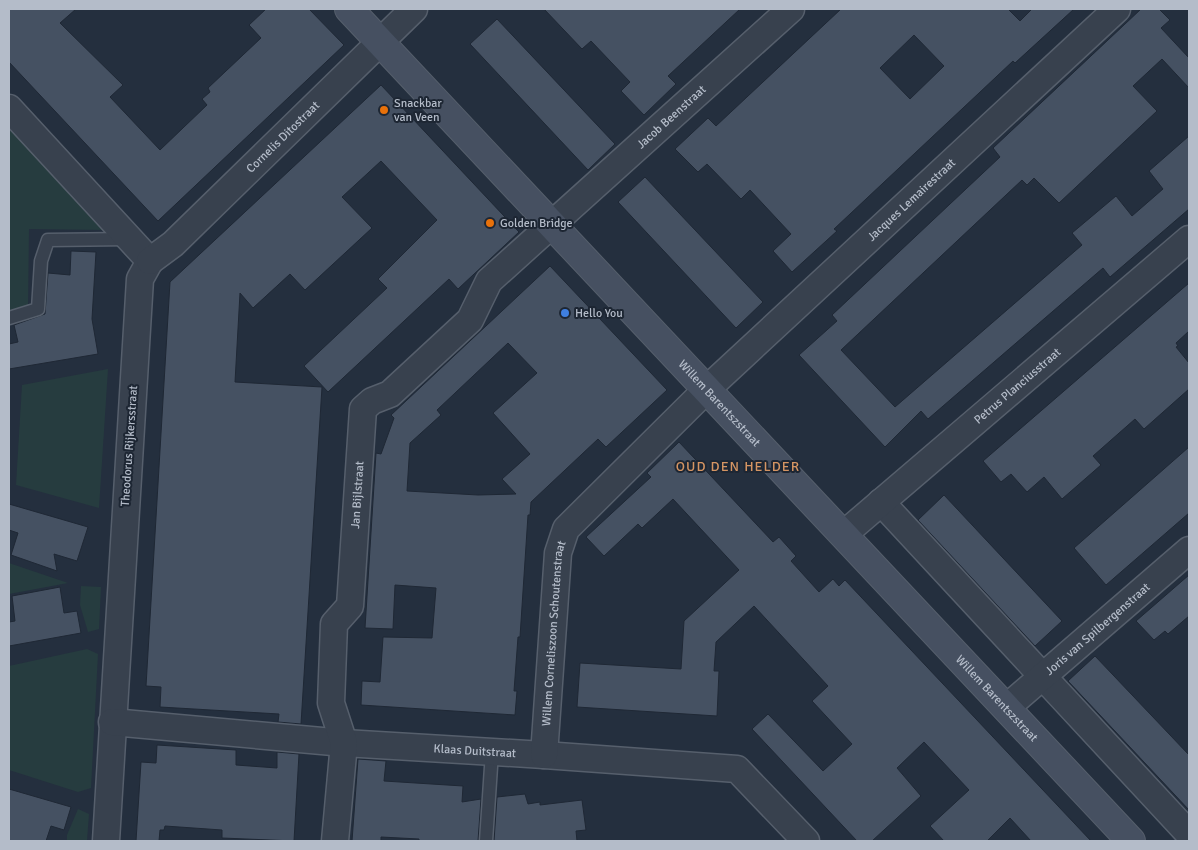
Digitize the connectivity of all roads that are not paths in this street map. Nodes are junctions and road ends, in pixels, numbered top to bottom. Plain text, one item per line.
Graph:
1 (349, 9) edge
2 (414, 9) edge
3 (791, 9) edge
4 (1117, 9) edge
5 (379, 41) junction
6 (9, 108) edge
7 (551, 224) junction
8 (131, 239) junction
9 (1189, 239) edge
10 (150, 261) junction
11 (9, 318) edge
12 (706, 390) junction
13 (881, 502) junction
14 (844, 534) junction
15 (1189, 550) edge
16 (1042, 676) junction
17 (1006, 708) junction
18 (112, 722) junction
19 (344, 743) junction
20 (492, 752) junction
21 (544, 754) junction
22 (1189, 834) edge
23 (106, 841) edge
24 (335, 841) edge
25 (486, 841) edge
26 (806, 841) edge
27 (1131, 841) edge

1 - 5 street, Willem Barentszstraat
2 - 5 street, Cornelis Ditostraat
3 - 7 street, Jacob Beenstraat
4 - 12 street, Jacques Lemairestraat
5 - 7 street, Willem Barentszstraat
5 - 10 street, Cornelis Ditostraat
6 - 8 street
7 - 12 street, Willem Barentszstraat
7 - 19 street, Jan Bijlstraat
8 - 10 street
8 - 11 lane
9 - 13 street, Petrus Planciusstraat
10 - 18 street, Theodorus Rijkersstraat
12 - 14 street, Willem Barentszstraat
12 - 21 street, Willem Corneliszoon Schoutenstraat
13 - 14 street, Petrus Planciusstraat
13 - 16 street
14 - 17 street, Willem Barentszstraat
15 - 16 street, Joris van Spilbergenstraat
16 - 17 street, Joris van Spilbergenstraat
16 - 22 street
17 - 27 street, Willem Barentszstraat
18 - 19 street, Klaas Duitstraat
18 - 23 street, Theodorus Rijkersstraat
19 - 20 street, Klaas Duitstraat
19 - 24 street, Jan Bijlstraat
20 - 21 street, Klaas Duitstraat
20 - 25 lane
21 - 26 street, Klaas Duitstraat

